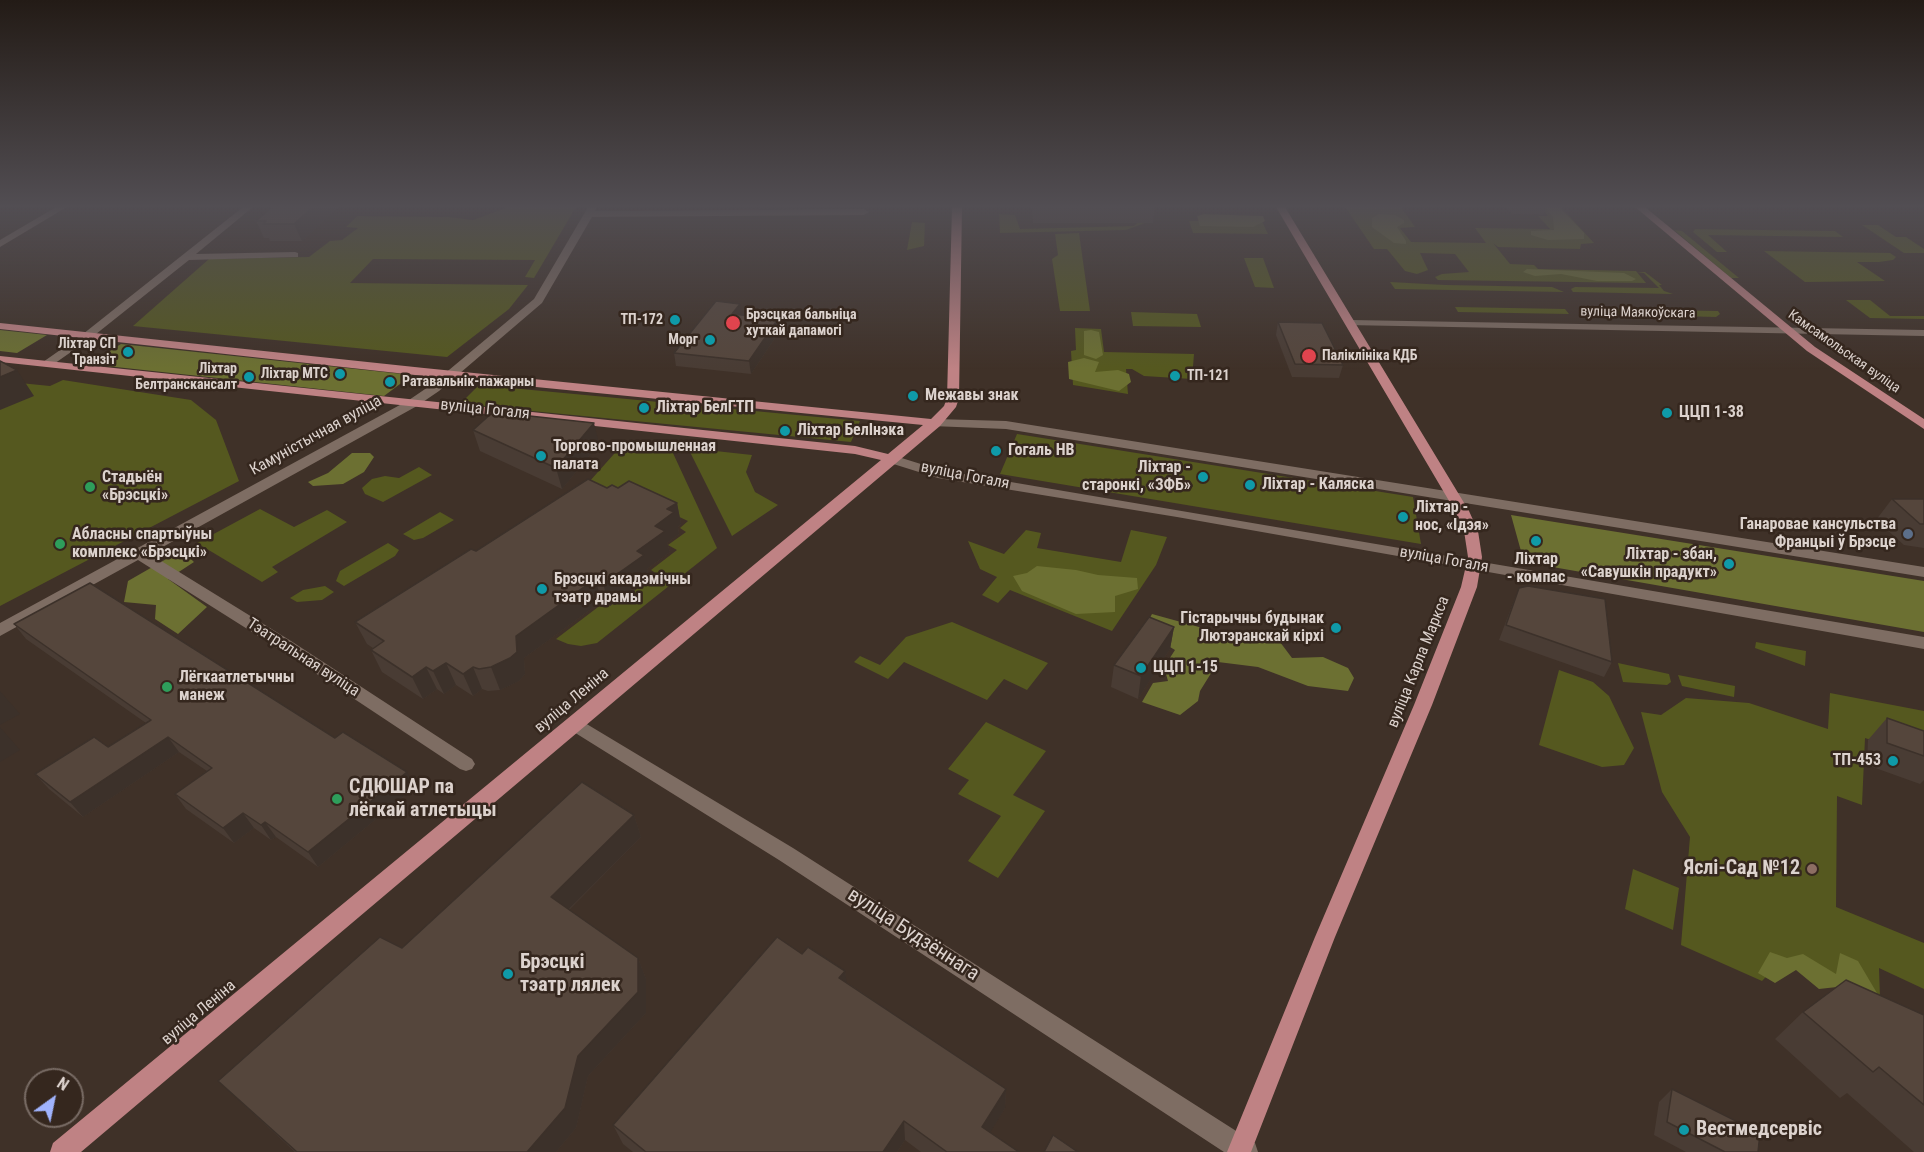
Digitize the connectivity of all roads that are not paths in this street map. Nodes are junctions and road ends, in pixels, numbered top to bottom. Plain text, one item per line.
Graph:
1 (181, 261) edge
2 (562, 261) edge
3 (956, 261) edge
4 (1313, 261) edge
5 (1703, 261) edge
6 (1351, 323) junction
7 (0, 326) edge
8 (1786, 330) junction
9 (1924, 333) edge
10 (87, 336) junction
11 (0, 359) edge
12 (46, 364) junction
13 (452, 375) junction
14 (413, 403) junction
15 (936, 423) junction
16 (1924, 425) edge
17 (892, 459) junction
18 (1453, 496) junction
19 (139, 554) junction
20 (1474, 565) junction
21 (1924, 572) edge
22 (0, 630) edge
23 (1924, 643) edge
24 (575, 724) junction
25 (466, 764) dead end
26 (1242, 1151) edge
27 (63, 1152) edge

1 - 10 street
2 - 13 street, Камуністычная вуліца
3 - 15 main road, вуліца Леніна
4 - 6 main road, вуліца Карла Маркса
5 - 8 main road, Камсамольская вуліца
6 - 8 street, вуліца Маякоўскага
6 - 18 main road, вуліца Карла Маркса
7 - 10 main road, вуліца Гогаля
8 - 9 street, вуліца Маякоўскага
8 - 16 main road, Камсамольская вуліца
10 - 12 street
10 - 13 main road, вуліца Гогаля
11 - 12 main road, вуліца Гогаля
12 - 14 main road, вуліца Гогаля
13 - 14 street, Камуністычная вуліца
13 - 15 main road, вуліца Гогаля
14 - 17 main road, вуліца Гогаля
14 - 19 street, Камуністычная вуліца
15 - 17 main road, вуліца Леніна
15 - 18 street, вуліца Гогаля
17 - 20 street, вуліца Гогаля
17 - 24 main road, вуліца Леніна
18 - 20 main road, вуліца Карла Маркса
18 - 21 street, вуліца Гогаля
19 - 22 street, Камуністычная вуліца
19 - 25 street, Тэатральная вуліца
20 - 23 street, вуліца Гогаля
20 - 26 main road, вуліца Карла Маркса
24 - 26 street, вуліца Будзённага
24 - 27 main road, вуліца Леніна

